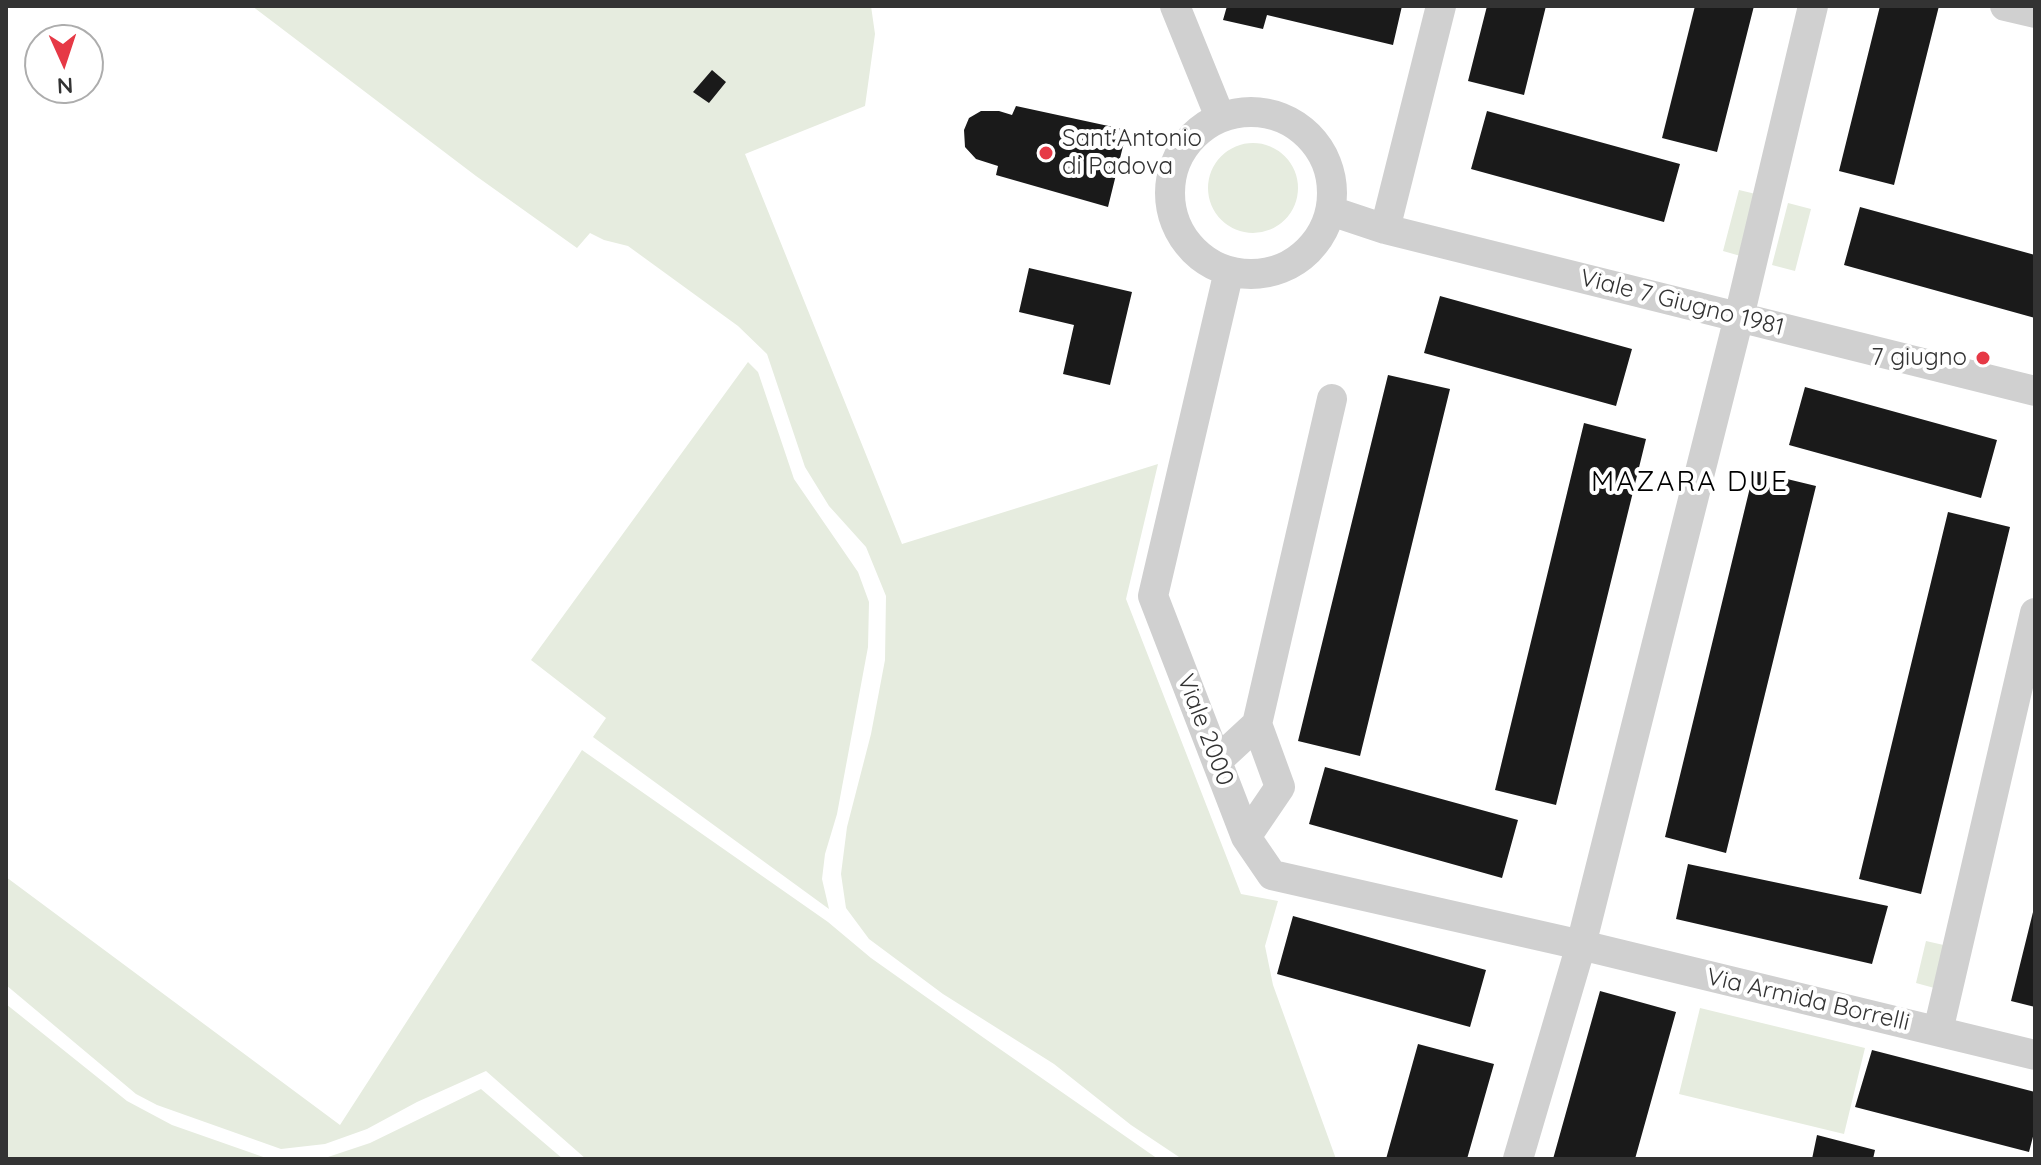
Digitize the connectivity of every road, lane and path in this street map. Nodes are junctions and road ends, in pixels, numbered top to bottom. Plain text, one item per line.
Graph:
1 (1175, 6) edge
2 (1441, 6) edge
3 (1813, 6) edge
4 (2005, 6) edge
5 (2035, 13) edge
6 (1220, 117) junction
7 (1331, 211) junction
8 (1385, 229) junction
9 (1229, 271) junction
10 (1739, 317) junction
11 (2035, 391) edge
12 (1332, 399) dead end
13 (2035, 613) edge
14 (1257, 724) junction
15 (1217, 761) junction
16 (1246, 837) junction
17 (1581, 945) junction
18 (1938, 1031) junction
19 (2035, 1055) edge
20 (1518, 1159) edge

1 - 6 street
2 - 8 street
3 - 10 street
4 - 5 street
6 - 7 street
6 - 9 street
7 - 8 street, Viale 7 Giugno 1981
7 - 9 street
8 - 10 street, Viale 7 Giugno 1981
9 - 15 street, Viale 2000
10 - 11 street, Viale 7 Giugno 1981
10 - 17 street
12 - 14 street
13 - 18 street
14 - 15 street
14 - 16 street
15 - 16 street, Viale 2000
16 - 17 street, Viale 2000
17 - 18 street, Via Armida Borrelli
17 - 20 street
18 - 19 street, Via Armida Borrelli

